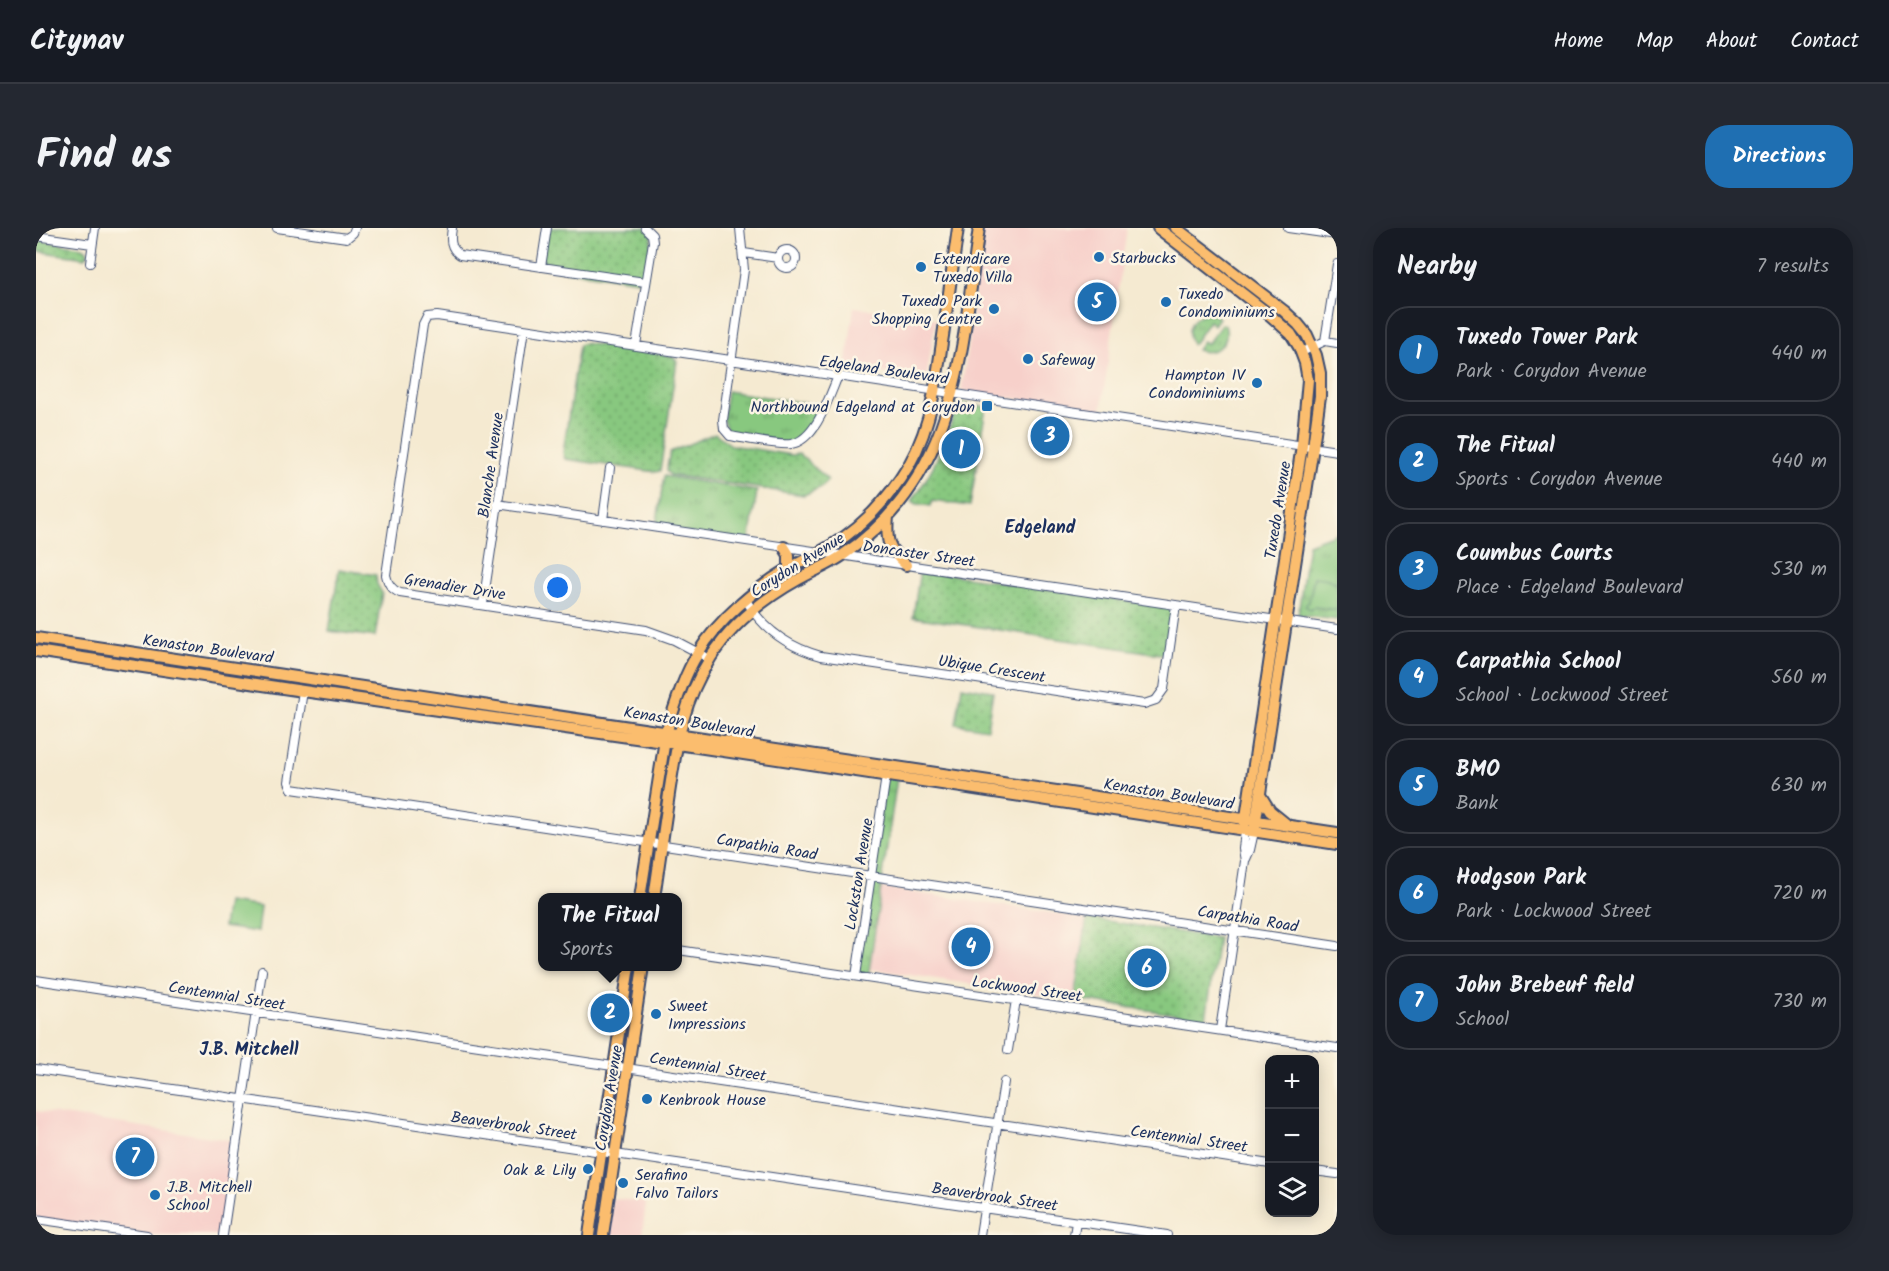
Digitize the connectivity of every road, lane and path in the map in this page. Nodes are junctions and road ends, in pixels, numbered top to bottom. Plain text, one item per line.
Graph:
1 (95, 228) edge
2 (277, 228) edge
3 (355, 228) edge
4 (452, 228) edge
5 (547, 228) edge
6 (645, 228) edge
7 (740, 228) edge
8 (958, 228) edge
9 (979, 228) edge
10 (1158, 228) edge
11 (1176, 228) edge
12 (1288, 228) edge
13 (1337, 235) edge
14 (36, 236) edge
15 (92, 244) junction
16 (744, 253) junction
17 (778, 258) dead end
18 (90, 263) dead end
19 (1337, 264) edge
20 (541, 267) junction
21 (645, 282) junction
22 (427, 317) joint
23 (524, 329) junction
24 (1325, 341) junction
25 (1337, 343) edge
26 (636, 345) junction
27 (1313, 346) junction
28 (1302, 352) junction
29 (731, 359) junction
30 (838, 376) junction
31 (935, 390) junction
32 (952, 392) junction
33 (1308, 446) junction
34 (1337, 451) edge
35 (610, 468) dead end
36 (497, 504) junction
37 (888, 516) junction
38 (603, 520) junction
39 (852, 531) junction
40 (860, 542) junction
41 (784, 547) junction
42 (819, 552) junction
43 (843, 555) junction
44 (906, 565) junction
45 (794, 566) junction
46 (806, 575) junction
47 (746, 600) junction
48 (483, 604) junction
49 (1176, 605) junction
50 (752, 611) junction
51 (1281, 621) junction
52 (1337, 629) edge
53 (36, 638) edge
54 (36, 651) edge
55 (698, 652) junction
56 (710, 659) junction
57 (303, 691) junction
58 (665, 737) junction
59 (678, 739) junction
60 (886, 776) junction
61 (1260, 795) junction
62 (1250, 826) junction
63 (1289, 826) junction
64 (1337, 833) edge
65 (649, 842) junction
66 (662, 844) junction
67 (1337, 844) edge
68 (871, 875) junction
69 (641, 893) edge
70 (655, 893) edge
71 (1235, 930) junction
72 (1337, 946) edge
73 (682, 951) edge
74 (262, 971) dead end
75 (628, 971) edge
76 (642, 971) edge
77 (856, 976) junction
78 (36, 980) edge
79 (1016, 1000) junction
80 (257, 1013) junction
81 (1220, 1030) junction
82 (1337, 1048) edge
83 (1008, 1050) dead end
84 (614, 1066) junction
85 (628, 1068) junction
86 (36, 1069) edge
87 (1004, 1082) dead end
88 (243, 1099) junction
89 (997, 1124) junction
90 (602, 1152) junction
91 (615, 1154) junction
92 (1265, 1163) edge
93 (1319, 1172) edge
94 (1337, 1174) edge
95 (985, 1208) junction
96 (36, 1219) edge
97 (1076, 1222) junction
98 (147, 1235) edge
99 (223, 1235) edge
100 (589, 1235) edge
101 (603, 1235) edge
102 (981, 1235) edge
103 (1074, 1235) edge
104 (1167, 1235) edge

1 - 15 street
2 - 3 street
4 - 20 street
5 - 20 street
6 - 21 street
7 - 16 street
8 - 31 main road, Corydon Avenue
9 - 32 main road, Corydon Avenue
10 - 28 main road, Tuxedo Avenue
11 - 27 main road, Tuxedo Avenue
12 - 13 street
14 - 15 street
15 - 18 street
16 - 17 street
16 - 29 street
19 - 24 street
20 - 21 street
21 - 26 street
22 - 23 street, Edgeland Boulevard
22 - 48 street, Grenadier Drive
23 - 26 street, Edgeland Boulevard
23 - 36 street, Blanche Avenue
24 - 25 street
24 - 27 street
26 - 29 street, Edgeland Boulevard
27 - 28 street
27 - 33 main road, Tuxedo Avenue
28 - 33 main road, Tuxedo Avenue
29 - 30 street, Edgeland Boulevard
29 - 30 street
30 - 31 street, Edgeland Boulevard
31 - 32 street, Edgeland Boulevard
31 - 39 main road, Corydon Avenue
32 - 33 street, Edgeland Boulevard
32 - 37 main road, Corydon Avenue
33 - 34 street, Edgeland Boulevard
33 - 51 main road, Tuxedo Avenue
35 - 38 street
36 - 38 street, Doncaster Street
36 - 48 street, Blanche Avenue
37 - 40 main road, Corydon Avenue
37 - 44 main road
38 - 41 street, Doncaster Street
39 - 40 main road
39 - 42 main road, Corydon Avenue
40 - 43 main road, Corydon Avenue
41 - 42 street, Doncaster Street
41 - 45 main road
42 - 43 street, Doncaster Street
42 - 45 main road, Corydon Avenue
43 - 44 street, Doncaster Street
43 - 46 main road, Corydon Avenue
44 - 49 street, Doncaster Street
45 - 46 main road
45 - 47 main road, Corydon Avenue
46 - 50 main road, Corydon Avenue
47 - 50 street, Ubique Crescent
47 - 55 main road, Corydon Avenue
48 - 55 street, Grenadier Drive
49 - 50 street, Ubique Crescent
49 - 51 street, Doncaster Street
50 - 56 main road, Corydon Avenue
51 - 52 street, Doncaster Street
51 - 61 main road, Tuxedo Avenue
51 - 62 main road, Tuxedo Avenue
53 - 58 main road, Kenaston Boulevard
54 - 57 main road, Kenaston Boulevard
55 - 56 street, Grenadier Drive
55 - 58 main road, Corydon Avenue
56 - 59 main road, Corydon Avenue
57 - 58 main road, Kenaston Boulevard
57 - 65 street, Carpathia Road
58 - 59 main road, Kenaston Boulevard
58 - 65 main road, Corydon Avenue
59 - 60 main road, Kenaston Boulevard
59 - 62 main road, Kenaston Boulevard
59 - 66 main road, Corydon Avenue
60 - 62 main road, Kenaston Boulevard
60 - 68 street, Lockston Avenue
61 - 62 main road, Tuxedo Avenue
61 - 63 main road
62 - 63 main road, Kenaston Boulevard
62 - 67 main road, Kenaston Boulevard
62 - 71 street, Tuxedo Avenue
63 - 64 main road, Kenaston Boulevard
65 - 66 street, Carpathia Road
65 - 69 main road, Corydon Avenue
66 - 68 street, Carpathia Road
66 - 70 main road, Corydon Avenue
68 - 71 street, Carpathia Road
68 - 77 street, Lockston Avenue
71 - 72 street, Carpathia Road
71 - 81 street, Tuxedo Avenue
73 - 77 street, Lockwood Street
74 - 80 street
75 - 84 main road, Corydon Avenue
76 - 85 main road, Corydon Avenue
77 - 79 street, Lockwood Street
78 - 80 street, Centennial Street
79 - 81 street, Lockwood Street
79 - 83 street
80 - 84 street, Centennial Street
80 - 88 street
81 - 82 street, Lockwood Street
84 - 85 street, Centennial Street
84 - 90 main road, Corydon Avenue
85 - 89 street, Centennial Street
85 - 91 main road, Corydon Avenue
86 - 88 street, Beaverbrook Street
87 - 89 street
88 - 90 street, Beaverbrook Street
88 - 99 street
89 - 92 street, Centennial Street
89 - 95 street
90 - 91 street, Beaverbrook Street
90 - 100 main road, Corydon Avenue
91 - 95 street, Beaverbrook Street
91 - 101 main road, Corydon Avenue
93 - 94 street
95 - 97 street, Beaverbrook Street
95 - 102 street
96 - 98 street
97 - 103 street
97 - 104 street, Beaverbrook Street

